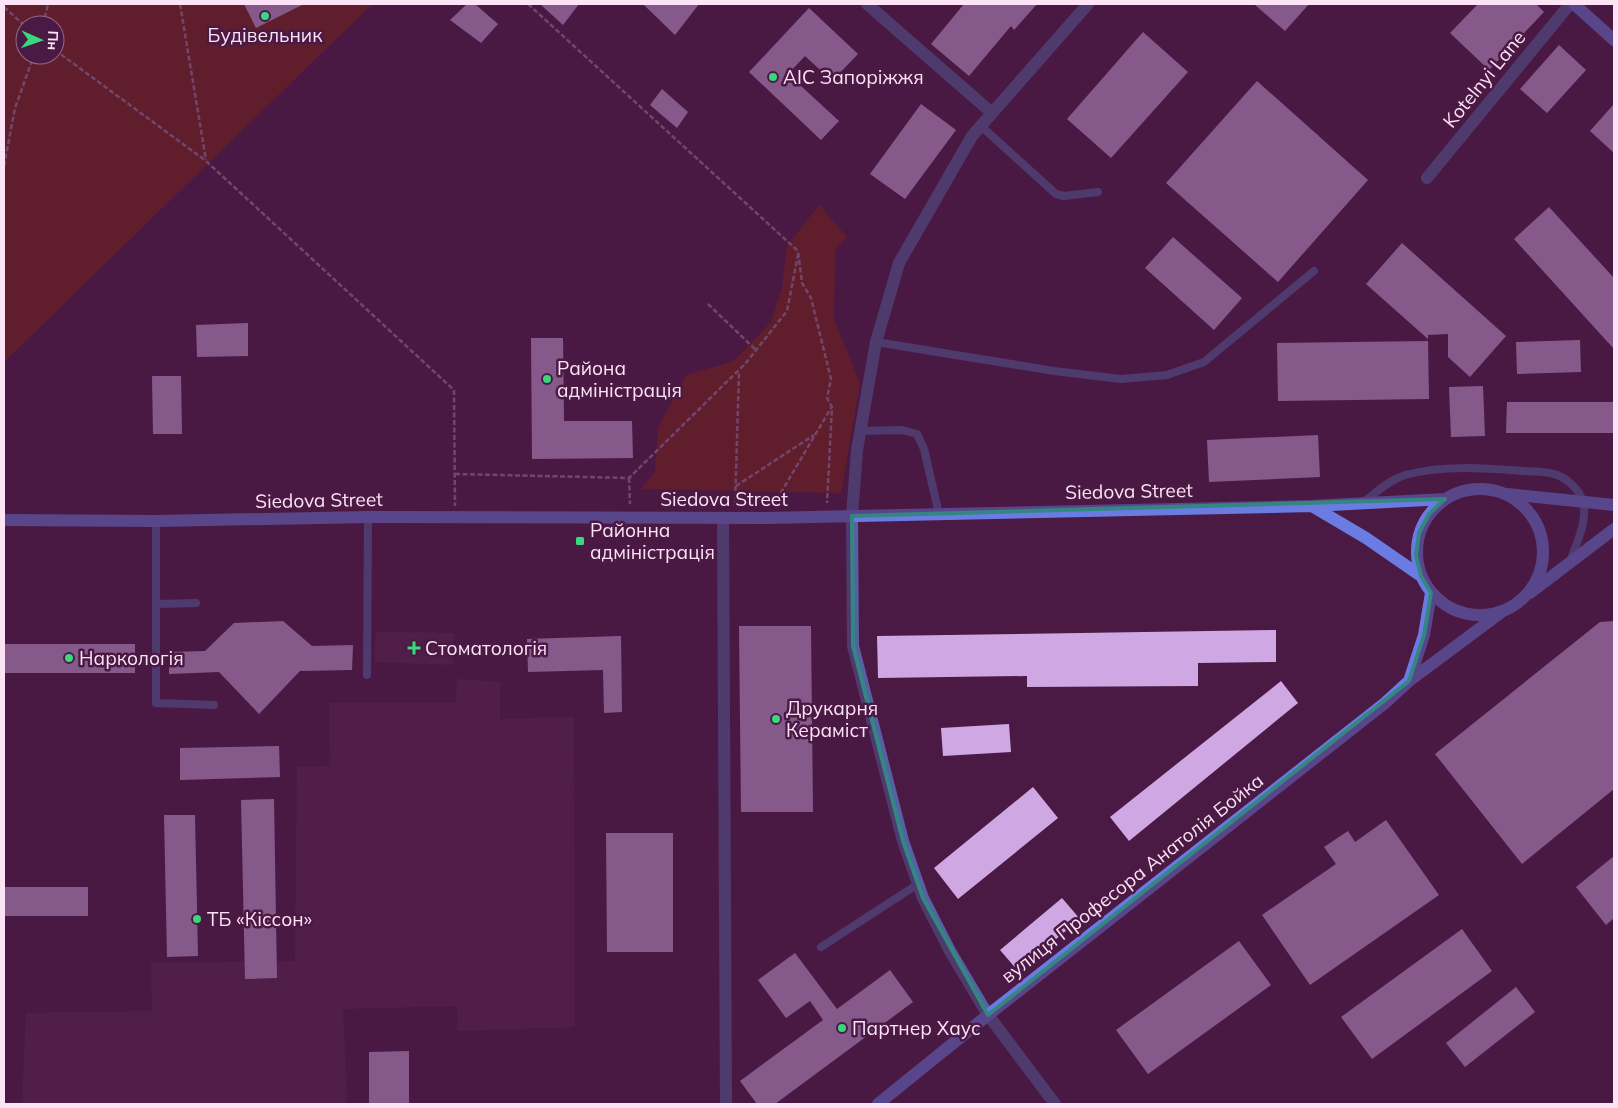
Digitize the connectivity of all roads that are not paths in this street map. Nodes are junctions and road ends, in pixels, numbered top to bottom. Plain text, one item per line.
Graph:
1 (868, 4) edge
2 (1088, 4) edge
3 (1572, 4) edge
4 (1614, 40) edge
5 (992, 113) junction
6 (981, 126) junction
7 (1427, 178) dead end
8 (1098, 192) dead end
9 (1314, 271) dead end
10 (876, 342) junction
11 (861, 431) junction
12 (1507, 494) junction
13 (1445, 499) junction
14 (1583, 502) junction
15 (1361, 503) junction
16 (1614, 505) edge
17 (1312, 506) junction
18 (939, 514) junction
19 (852, 516) junction
20 (368, 517) junction
21 (729, 518) junction
22 (4, 520) edge
23 (156, 521) junction
24 (1614, 530) edge
25 (1569, 564) junction
26 (1421, 576) junction
27 (1431, 593) junction
28 (1520, 600) junction
29 (156, 604) junction
30 (196, 604) dead end
31 (1504, 610) junction
32 (367, 676) dead end
33 (1409, 681) junction
34 (214, 705) dead end
35 (918, 884) junction
36 (821, 947) dead end
37 (988, 1015) junction
38 (726, 1104) edge
39 (878, 1104) edge
40 (1055, 1104) edge

1 - 5 street
2 - 5 street
3 - 4 street
3 - 7 street, Kotelnyi Lane
5 - 6 street
6 - 8 lane
6 - 10 street
9 - 10 lane
10 - 11 street
11 - 18 lane
11 - 19 street
12 - 13 street
12 - 14 street
12 - 28 street
13 - 15 street, Siedova Street
13 - 26 street
14 - 15 lane
14 - 16 street
14 - 25 lane
15 - 17 street, Siedova Street
17 - 18 street, Siedova Street
17 - 26 street
18 - 19 street, Siedova Street
19 - 21 street, Siedova Street
19 - 35 street
20 - 21 street, Siedova Street
20 - 23 street, Siedova Street
20 - 32 lane
21 - 38 street
22 - 23 street, Siedova Street
23 - 29 lane
24 - 25 street
25 - 28 street
26 - 27 street
27 - 31 street
27 - 33 street
28 - 31 street
29 - 30 lane
29 - 34 lane
31 - 33 street, вулиця Професора Анатолія Бойка
33 - 37 street, вулиця Професора Анатолія Бойка
35 - 36 lane
35 - 37 street
37 - 39 street, вулиця Професора Анатолія Бойка
37 - 40 street

